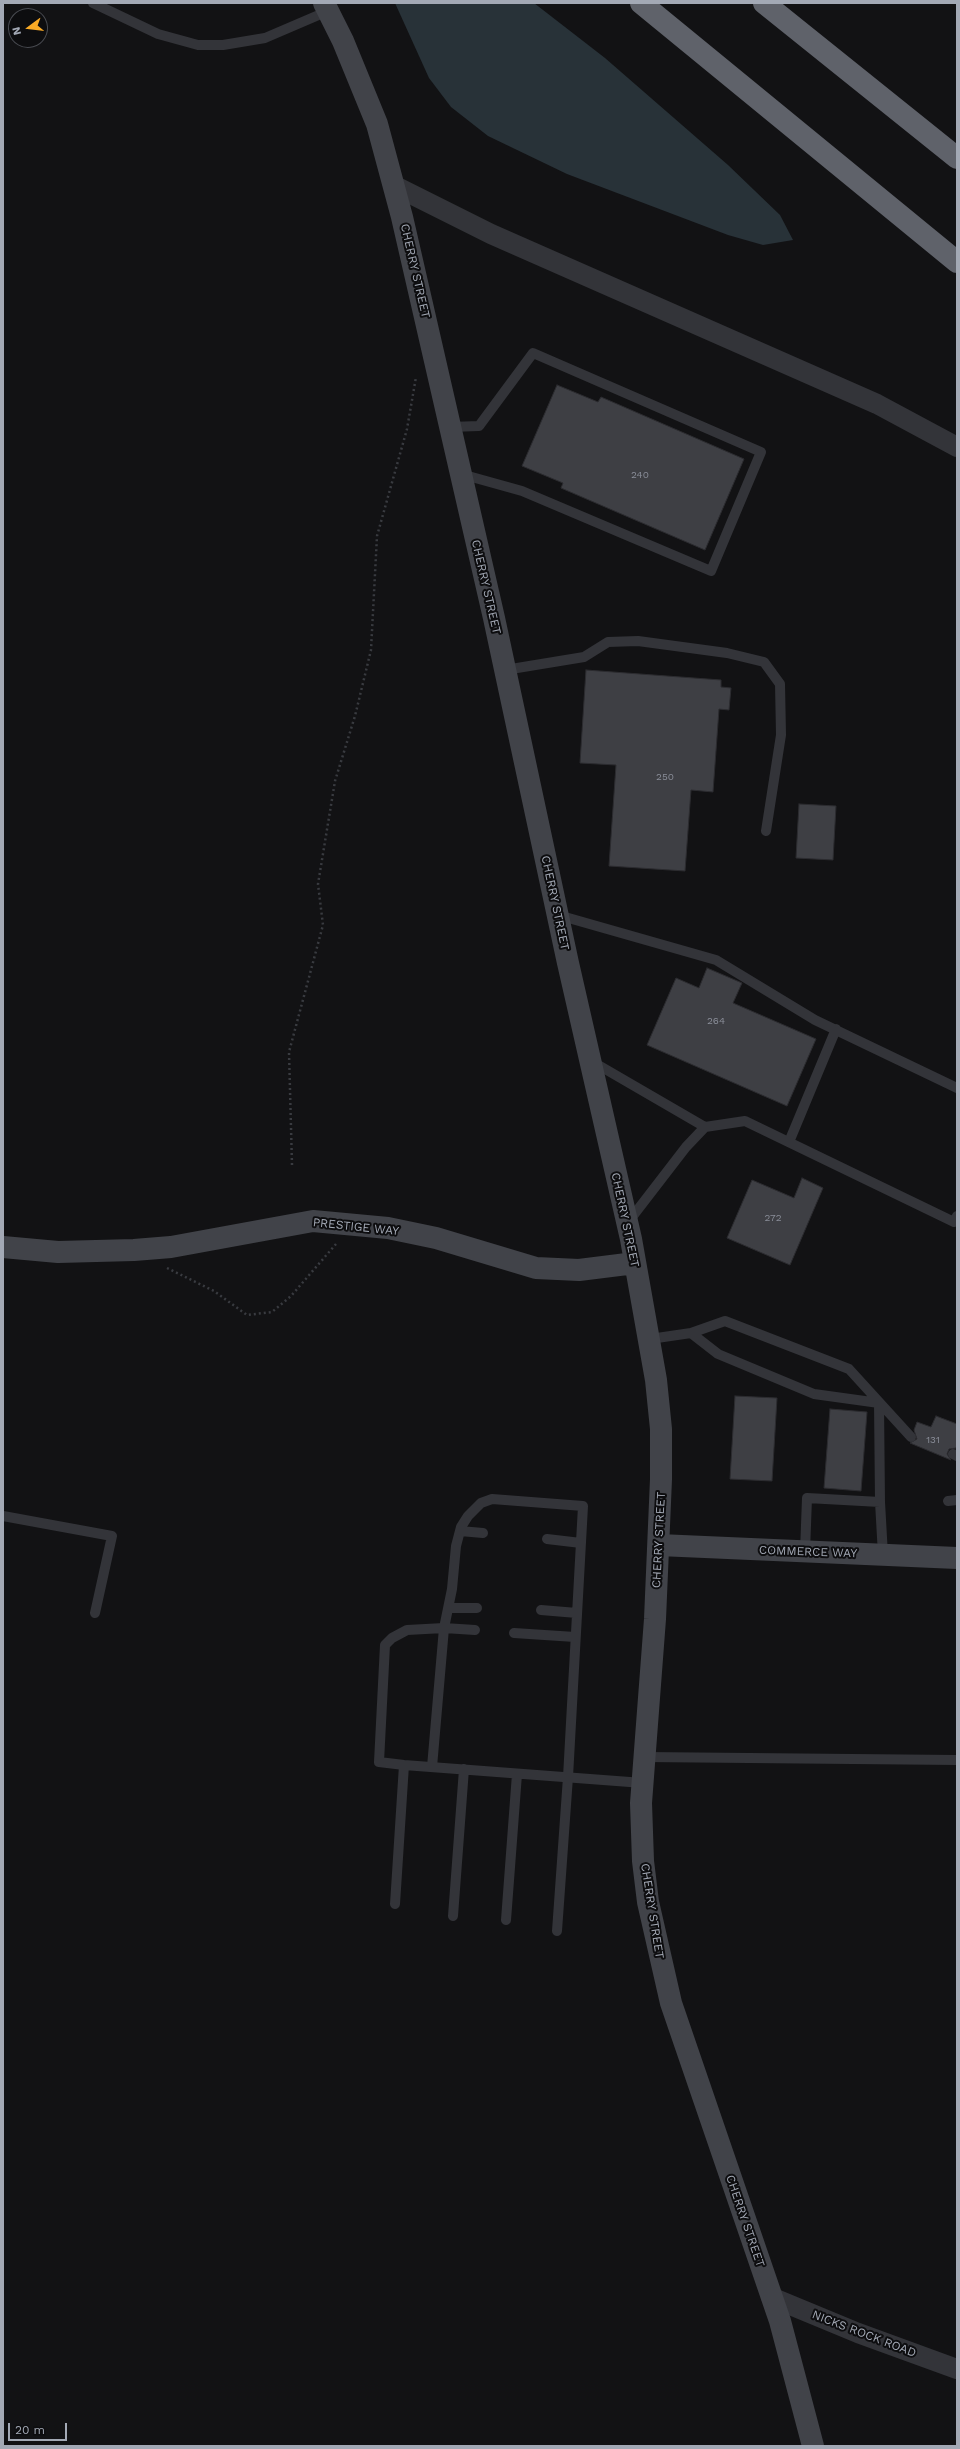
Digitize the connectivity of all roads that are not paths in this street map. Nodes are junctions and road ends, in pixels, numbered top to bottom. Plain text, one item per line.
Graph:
1 (93, 3) edge
2 (641, 3) edge
3 (764, 3) edge
4 (326, 7) edge
5 (957, 158) edge
6 (393, 185) junction
7 (957, 262) edge
8 (450, 427) junction
9 (957, 447) edge
10 (460, 474) junction
11 (505, 670) junction
12 (766, 831) dead end
13 (558, 915) junction
14 (836, 1029) junction
15 (591, 1061) junction
16 (957, 1088) edge
17 (705, 1128) junction
18 (789, 1142) junction
19 (957, 1216) edge
20 (626, 1224) junction
21 (3, 1247) edge
22 (635, 1263) junction
23 (691, 1333) junction
24 (650, 1339) junction
25 (879, 1403) junction
26 (911, 1437) dead end
27 (880, 1502) junction
28 (3, 1516) edge
29 (460, 1531) junction
30 (483, 1533) dead end
31 (547, 1539) dead end
32 (581, 1543) junction
33 (659, 1546) junction
34 (806, 1552) junction
35 (883, 1555) junction
36 (957, 1558) edge
37 (449, 1608) junction
38 (477, 1608) dead end
39 (541, 1610) dead end
40 (95, 1613) dead end
41 (576, 1613) junction
42 (444, 1628) junction
43 (475, 1630) dead end
44 (514, 1633) dead end
45 (575, 1637) junction
46 (645, 1757) junction
47 (957, 1760) edge
48 (404, 1765) junction
49 (432, 1767) junction
50 (464, 1769) junction
51 (517, 1774) junction
52 (568, 1777) junction
53 (643, 1783) junction
54 (395, 1904) dead end
55 (453, 1916) dead end
56 (506, 1920) dead end
57 (557, 1931) dead end
58 (771, 2297) junction
59 (957, 2369) edge
60 (813, 2446) edge

1 - 4 lane
2 - 7 highway
3 - 5 highway
4 - 6 main road, CHERRY STREET
6 - 8 main road, CHERRY STREET
6 - 9 street
8 - 10 main road, CHERRY STREET
8 - 10 lane
10 - 11 main road, CHERRY STREET
11 - 12 lane
11 - 13 main road, CHERRY STREET
13 - 14 lane
13 - 15 main road, CHERRY STREET
14 - 16 lane
14 - 18 lane
15 - 17 lane
15 - 20 main road, CHERRY STREET
17 - 18 lane
17 - 20 lane
18 - 19 lane
20 - 22 main road, CHERRY STREET
21 - 22 main road, PRESTIGE WAY
22 - 24 main road, CHERRY STREET
23 - 24 lane
23 - 25 lane
23 - 25 lane
24 - 33 main road, CHERRY STREET
25 - 26 lane
25 - 27 lane
27 - 34 lane
27 - 35 lane
28 - 40 lane
29 - 30 lane
29 - 32 lane
29 - 37 lane
31 - 32 lane
32 - 41 lane
33 - 34 main road, COMMERCE WAY
33 - 46 main road, CHERRY STREET
34 - 35 main road, COMMERCE WAY
35 - 36 main road, COMMERCE WAY
37 - 38 lane
37 - 42 lane
39 - 41 lane
41 - 45 lane
42 - 43 lane
42 - 48 lane
42 - 49 lane
44 - 45 lane
45 - 52 lane
46 - 47 lane
46 - 53 main road, CHERRY STREET
48 - 49 lane
48 - 54 lane
49 - 50 lane
50 - 51 lane
50 - 55 lane
51 - 52 lane
51 - 56 lane
52 - 53 lane
52 - 57 lane
53 - 58 main road, CHERRY STREET
58 - 59 street, NICKS ROCK ROAD
58 - 60 main road, CHERRY STREET

